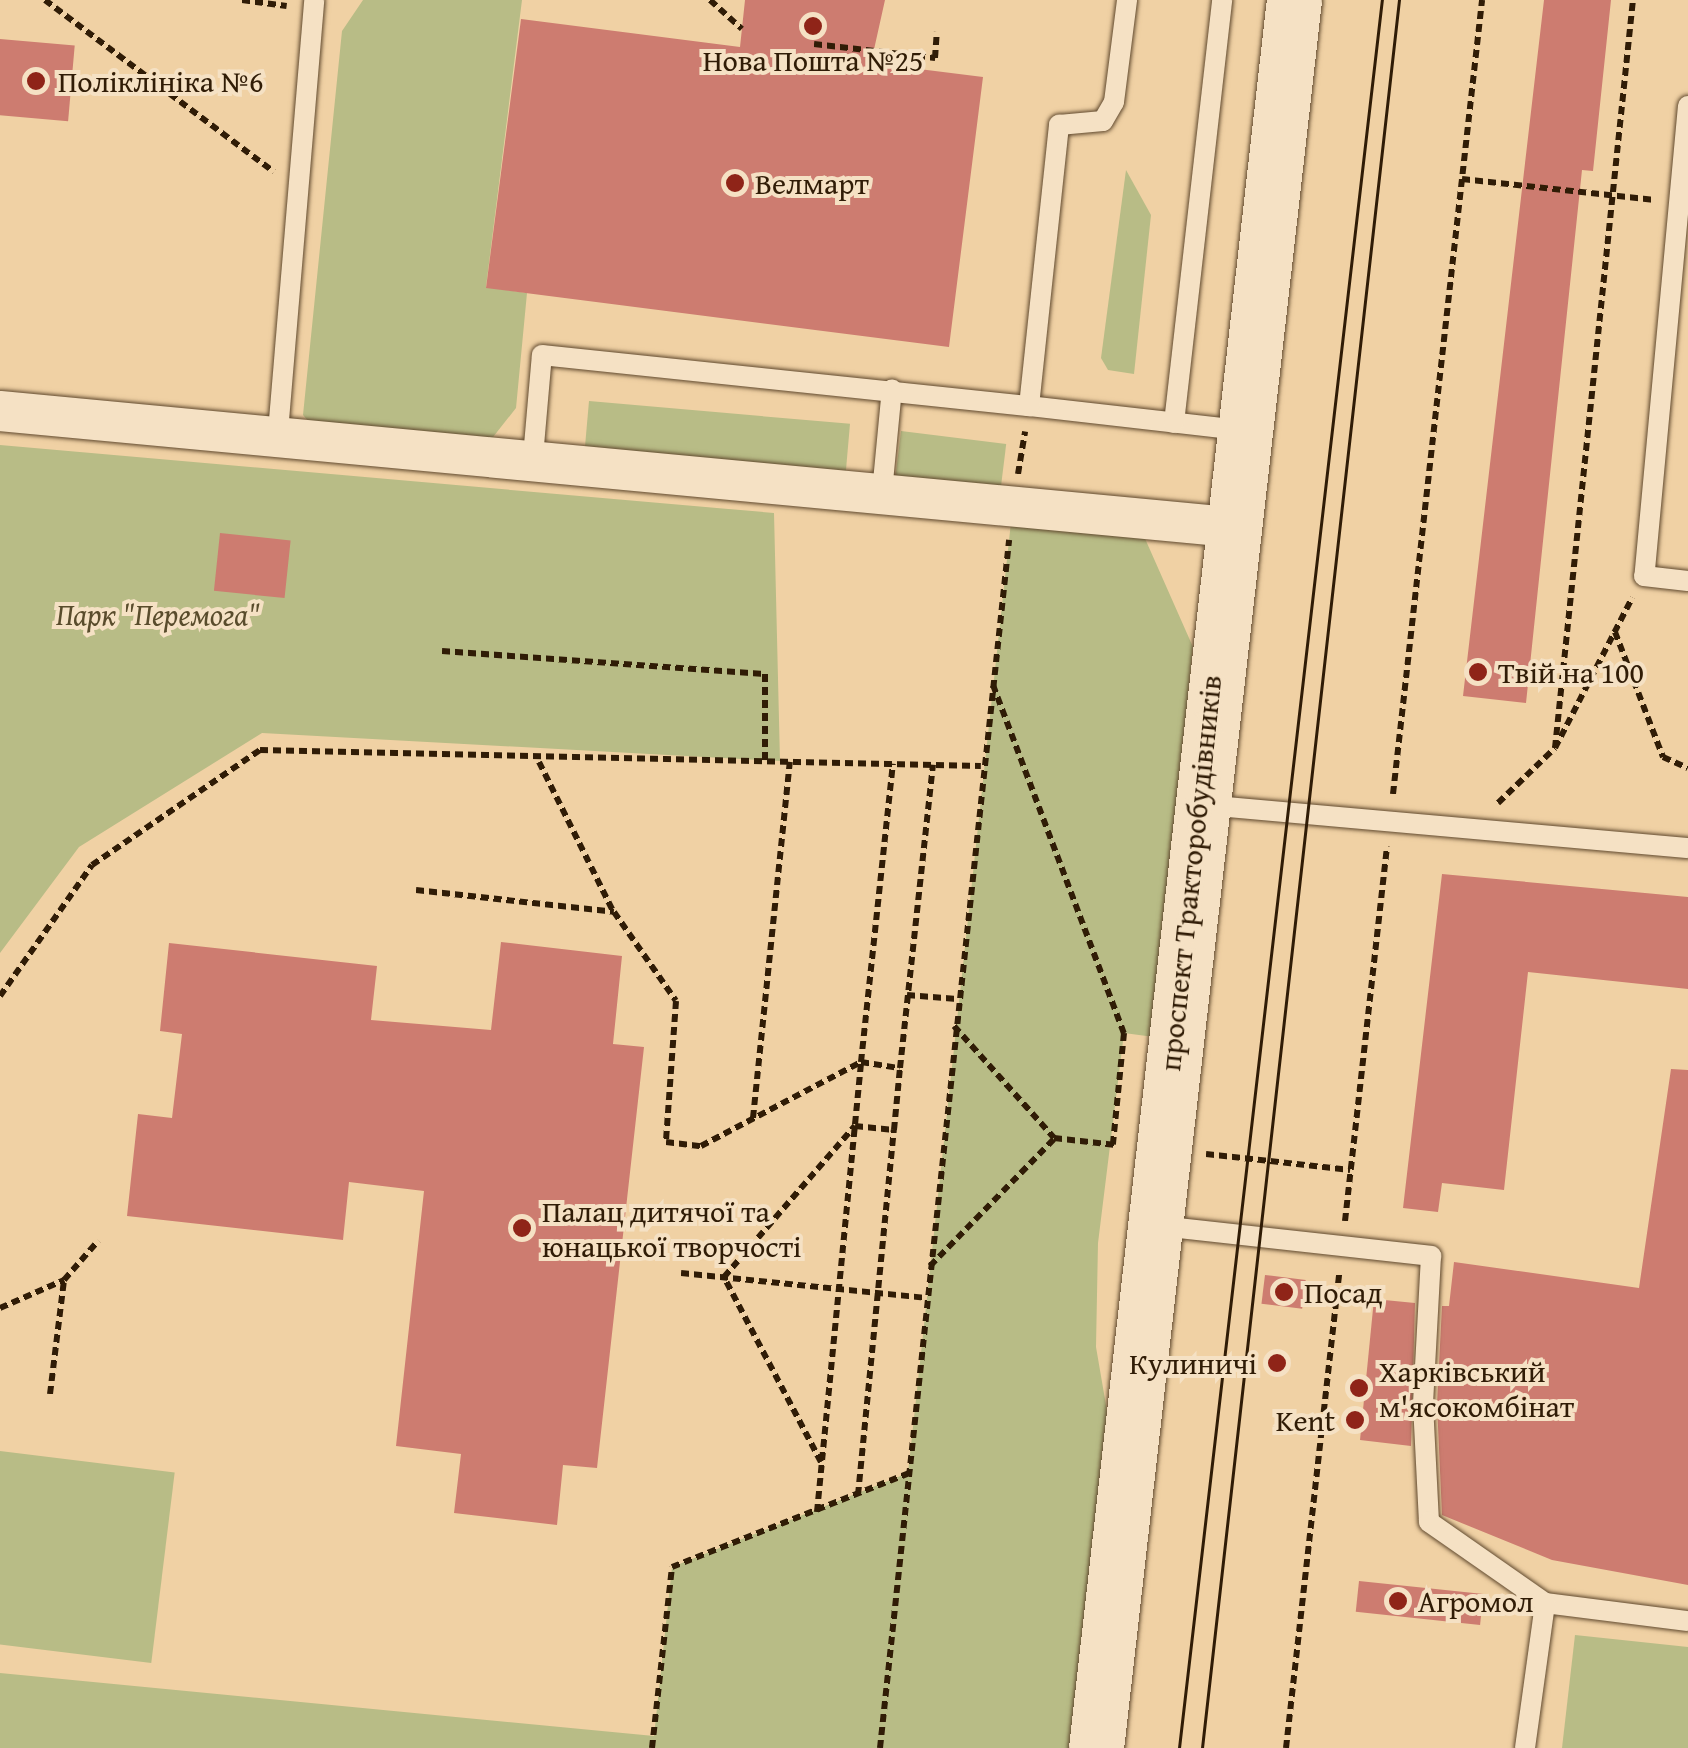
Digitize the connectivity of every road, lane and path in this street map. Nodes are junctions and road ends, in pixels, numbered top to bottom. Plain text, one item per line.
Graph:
1 (45, 0) edge
2 (242, 0) edge
3 (710, 0) edge
4 (1127, 0) edge
5 (1222, 0) edge
6 (1294, 0) edge
7 (1482, 0) edge
8 (1633, 0) edge
9 (314, 5) edge
10 (742, 29) dead end
11 (937, 32) dead end
12 (814, 44) dead end
13 (1688, 106) edge
14 (1462, 179) junction
15 (1685, 180) edge
16 (294, 188) junction
17 (1612, 195) junction
18 (1679, 203) junction
19 (892, 389) junction
20 (1029, 406) junction
21 (0, 411) edge
22 (1174, 423) junction
23 (1241, 430) junction
24 (278, 432) junction
25 (534, 456) junction
26 (882, 492) junction
27 (1013, 505) junction
28 (1229, 526) junction
29 (1644, 576) junction
30 (1688, 581) edge
31 (1615, 632) junction
32 (442, 651) dead end
33 (991, 680) junction
34 (1555, 748) junction
35 (764, 761) junction
36 (539, 762) junction
37 (790, 762) junction
38 (893, 764) junction
39 (933, 765) junction
40 (981, 766) junction
41 (1688, 768) edge
42 (1198, 804) junction
43 (1390, 821) junction
44 (1472, 828) junction
45 (1688, 848) edge
46 (416, 890) dead end
47 (614, 912) junction
48 (0, 996) edge
49 (907, 996) junction
50 (957, 999) junction
51 (954, 1026) junction
52 (861, 1062) junction
53 (900, 1068) junction
54 (753, 1119) junction
55 (855, 1126) junction
56 (894, 1130) junction
57 (1054, 1138) junction
58 (1113, 1144) junction
59 (1128, 1146) dead end
60 (1205, 1154) dead end
61 (1350, 1170) junction
62 (1152, 1225) junction
63 (98, 1240) dead end
64 (1342, 1247) junction
65 (930, 1267) junction
66 (681, 1272) dead end
67 (724, 1276) junction
68 (64, 1280) junction
69 (838, 1288) junction
70 (876, 1292) junction
71 (926, 1298) junction
72 (0, 1308) edge
73 (50, 1394) dead end
74 (822, 1464) junction
75 (908, 1472) junction
76 (858, 1496) junction
77 (817, 1512) junction
78 (1545, 1604) junction
79 (1688, 1621) edge
80 (652, 1748) edge
81 (880, 1748) edge
82 (1096, 1748) edge
83 (1286, 1748) edge
84 (1525, 1748) edge

1 - 16 path
2 - 9 path
3 - 10 path
4 - 20 lane
5 - 22 lane
6 - 23 main road, проспект Тракторобудівників
7 - 14 path
8 - 17 path
9 - 16 lane
11 - 12 path
13 - 15 lane
14 - 17 path
14 - 43 path
15 - 18 lane
16 - 24 lane
17 - 18 path
17 - 34 path
18 - 29 lane
19 - 20 lane
19 - 25 lane
19 - 26 lane
20 - 22 lane
20 - 27 path
21 - 24 street
22 - 23 lane
23 - 28 main road, проспект Тракторобудівників
24 - 25 street
25 - 26 street
26 - 27 street
27 - 28 street
27 - 33 path
28 - 42 main road, проспект Тракторобудівників
29 - 30 lane
29 - 31 path
31 - 34 path
31 - 41 path
32 - 35 path
33 - 40 path
33 - 58 path
34 - 44 path
35 - 36 path
35 - 37 path
36 - 47 path
36 - 48 path
37 - 38 path
37 - 54 path
38 - 39 path
38 - 52 path
39 - 40 path
39 - 49 path
40 - 50 path
42 - 43 lane
42 - 62 main road, проспект Тракторобудівників
43 - 44 lane
43 - 61 path
44 - 45 lane
46 - 47 path
47 - 54 path
49 - 50 path
49 - 53 path
50 - 51 path
51 - 57 path
51 - 65 path
52 - 53 path
52 - 54 path
52 - 55 path
53 - 56 path
55 - 56 path
55 - 67 path
55 - 69 path
56 - 70 path
57 - 58 path
57 - 65 path
58 - 59 path
60 - 61 path
61 - 64 path
62 - 64 lane
62 - 82 main road, проспект Тракторобудівників
63 - 68 path
64 - 78 lane
64 - 83 path
65 - 71 path
66 - 67 path
67 - 69 path
67 - 74 path
68 - 72 path
68 - 73 path
69 - 70 path
69 - 74 path
70 - 71 path
70 - 76 path
71 - 75 path
74 - 77 path
75 - 76 path
75 - 81 path
76 - 77 path
77 - 80 path
78 - 79 lane
78 - 84 lane

